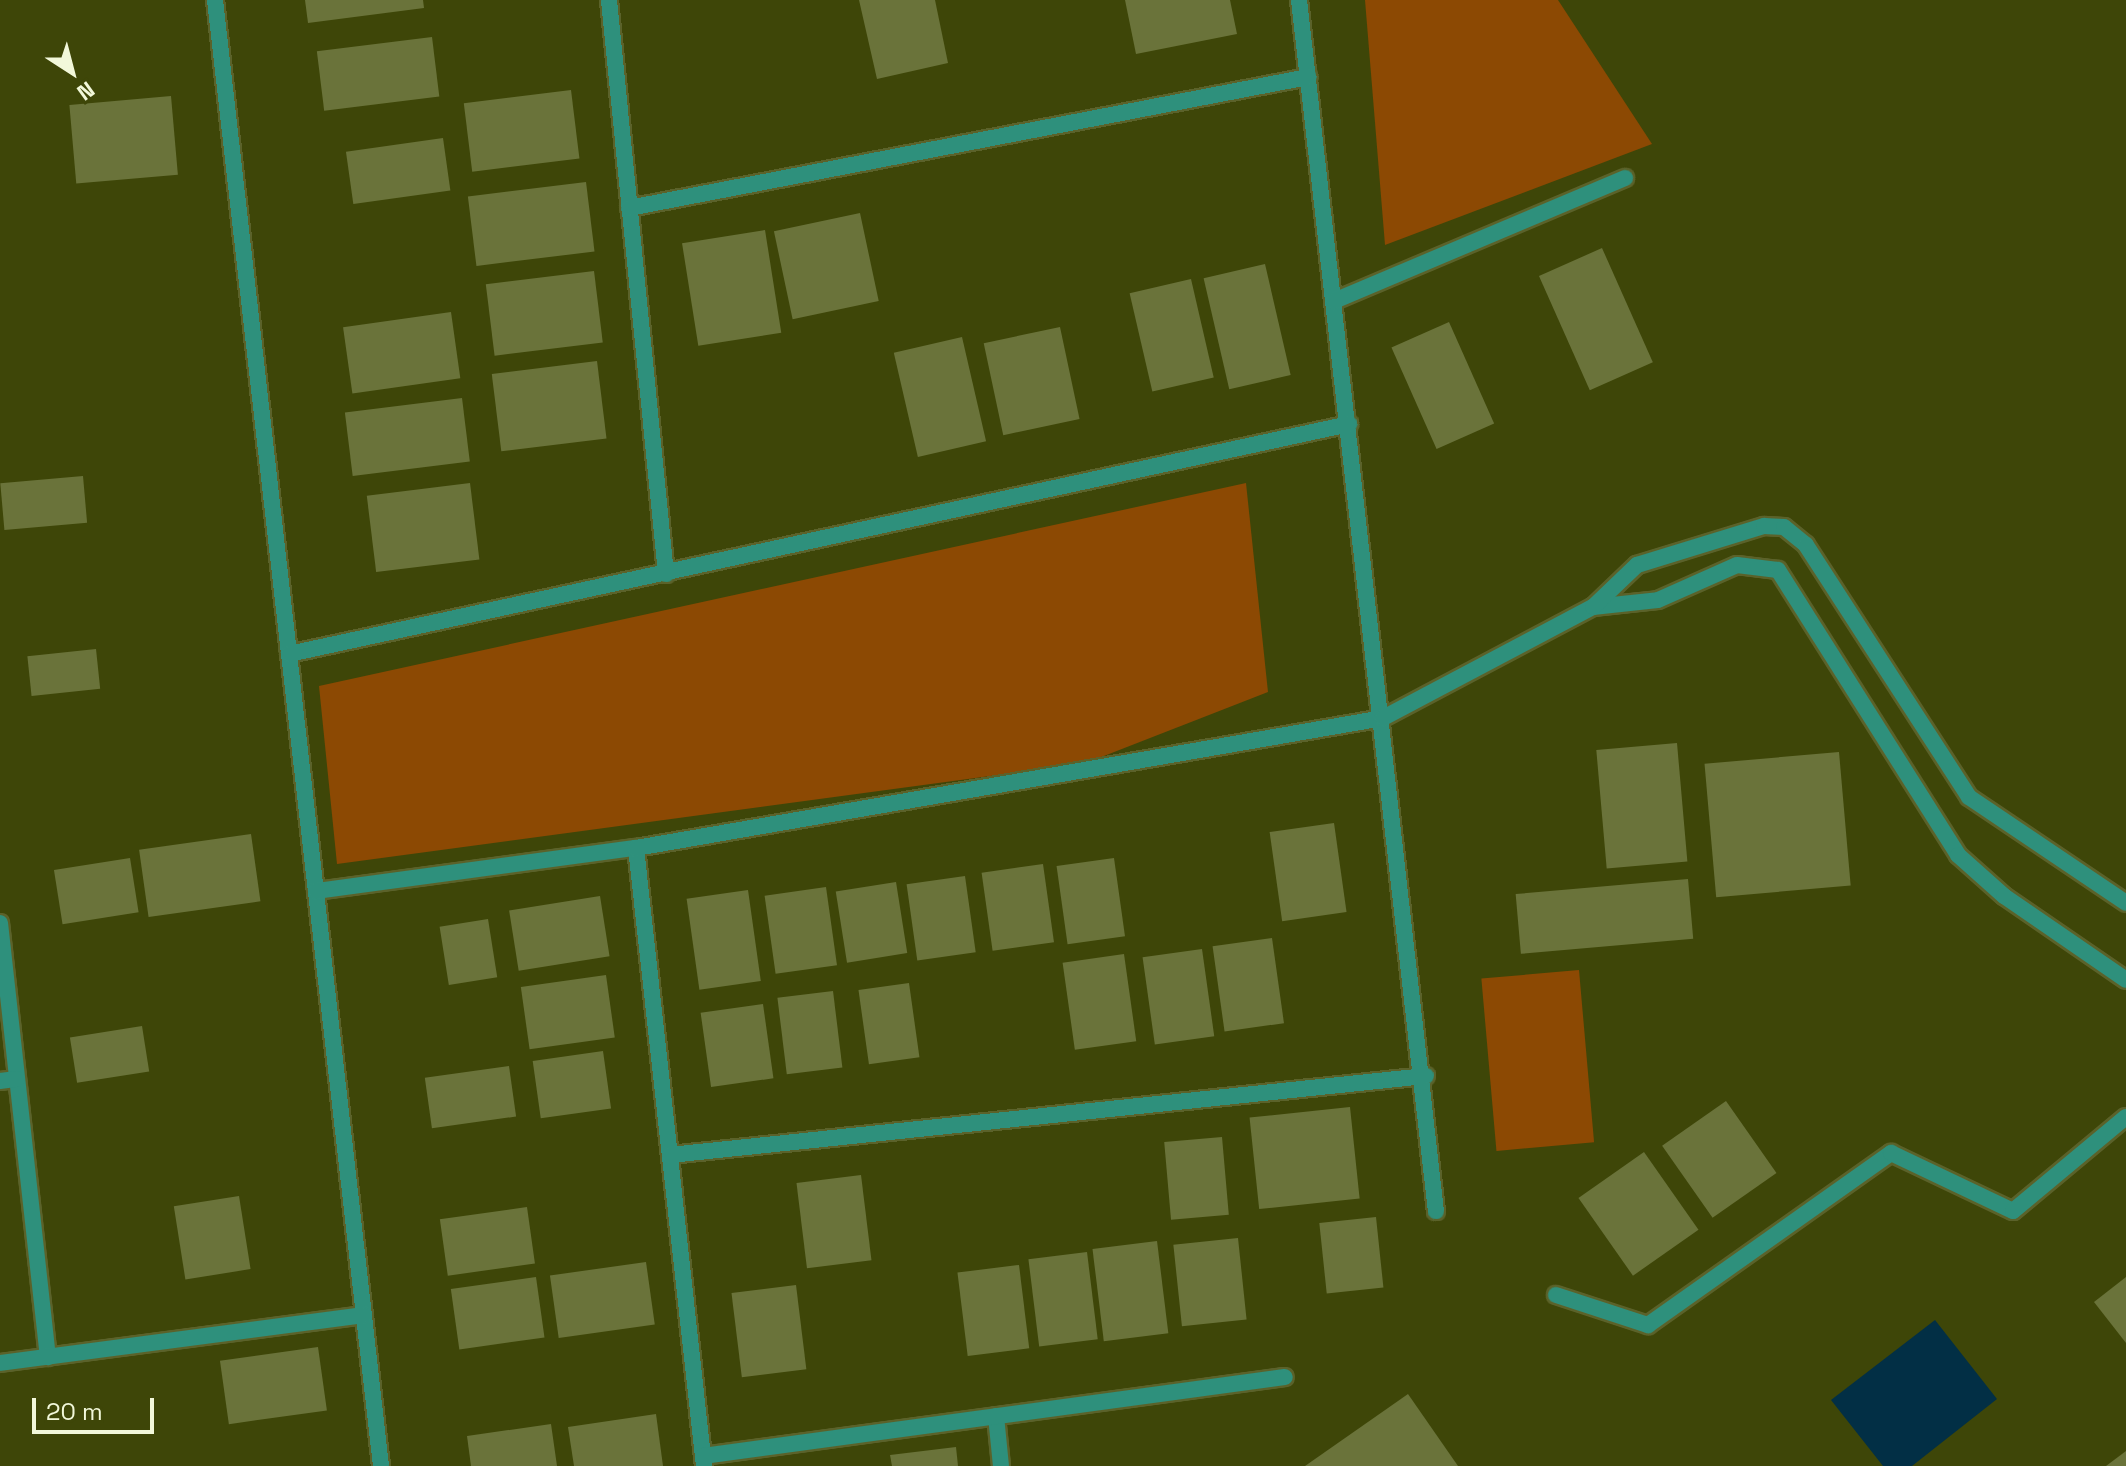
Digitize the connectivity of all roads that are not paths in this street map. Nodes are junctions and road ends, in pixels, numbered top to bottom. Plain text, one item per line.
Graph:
1 (215, 0) edge
2 (609, 0) edge
3 (1299, 0) edge
4 (1308, 77) junction
5 (1625, 178) dead end
6 (629, 208) junction
7 (1334, 301) junction
8 (1349, 424) junction
9 (666, 574) junction
10 (1593, 607) junction
11 (289, 654) junction
12 (1383, 718) junction
13 (636, 848) junction
14 (316, 891) junction
15 (2126, 903) edge
16 (0, 923) edge
17 (2126, 980) edge
18 (1426, 1076) junction
19 (17, 1079) junction
20 (0, 1081) edge
21 (2126, 1117) edge
22 (670, 1155) junction
23 (1436, 1211) dead end
24 (1556, 1295) dead end
25 (364, 1315) junction
26 (48, 1357) junction
27 (0, 1363) edge
28 (1285, 1377) dead end
29 (996, 1416) junction
30 (704, 1461) edge
31 (381, 1466) edge
32 (1001, 1466) edge

1 - 11 street
2 - 6 street
3 - 4 street
4 - 6 street
4 - 7 street
5 - 7 street
6 - 9 street
7 - 8 street
8 - 9 street
8 - 12 street
9 - 11 street
10 - 12 street
10 - 15 street
10 - 17 street
11 - 14 street
12 - 13 street
12 - 18 street
13 - 14 street
13 - 22 street
14 - 25 street
16 - 19 street
18 - 22 street
18 - 23 street
19 - 20 street
19 - 26 street
21 - 24 street
22 - 30 street
25 - 26 street
25 - 31 street
26 - 27 street
28 - 29 street
29 - 30 street
29 - 32 street

